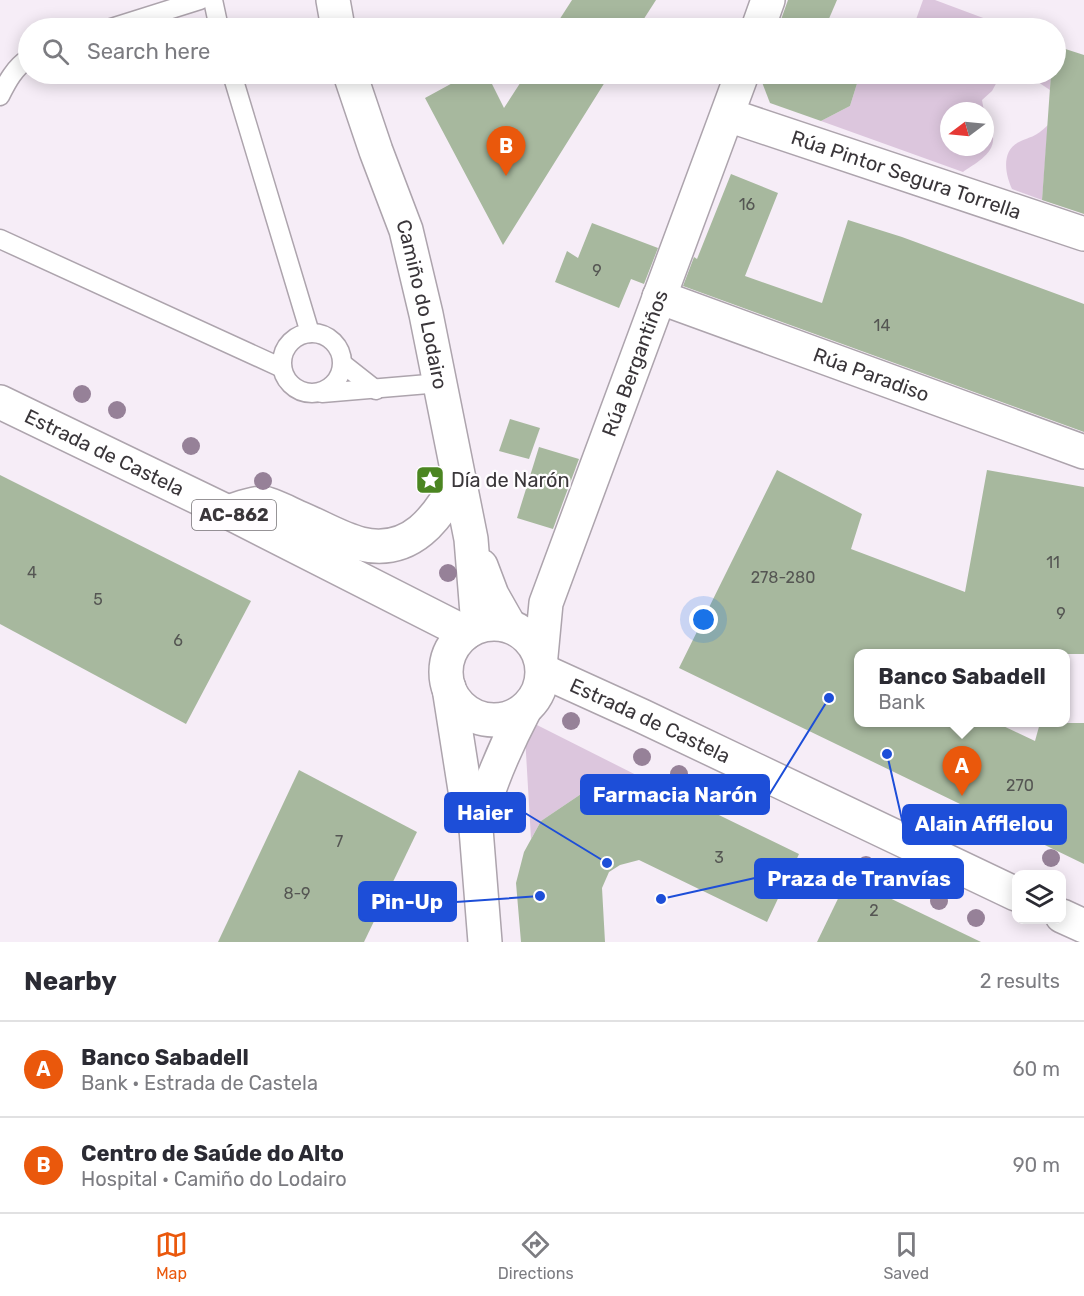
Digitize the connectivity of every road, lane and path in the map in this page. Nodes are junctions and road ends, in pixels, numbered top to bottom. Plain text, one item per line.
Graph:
1 (200, 0) edge
2 (213, 0) edge
3 (333, 0) edge
4 (768, 0) edge
5 (143, 18) edge
6 (217, 18) edge
7 (336, 18) edge
8 (762, 18) edge
9 (18, 68) edge
10 (235, 84) edge
11 (353, 84) edge
12 (739, 84) edge
13 (0, 96) edge
14 (728, 115) junction
15 (1084, 234) edge
16 (0, 239) edge
17 (659, 297) junction
18 (310, 333) junction
19 (343, 364) junction
20 (282, 368) junction
21 (440, 383) junction
22 (376, 390) junction
23 (319, 393) junction
24 (0, 402) edge
25 (1084, 452) edge
26 (459, 479) junction
27 (228, 512) junction
28 (484, 628) junction
29 (542, 664) junction
30 (449, 688) junction
31 (524, 711) junction
32 (476, 829) junction
33 (1012, 892) edge
34 (1066, 918) edge
35 (1084, 927) edge
36 (485, 942) edge

1 - 5 lane
2 - 6 lane
3 - 7 street
4 - 8 street
9 - 13 lane
10 - 18 lane
11 - 21 street, Camiño do Lodairo
12 - 14 street, Rúa Bergantiños
14 - 15 street, Rúa Pintor Segura Torrella
14 - 17 street, Rúa Bergantiños
16 - 20 lane
17 - 25 street, Rúa Paradiso
17 - 29 street, Rúa Bergantiños
18 - 19 lane
18 - 20 lane
19 - 22 lane
19 - 23 lane
20 - 23 lane
21 - 22 lane
21 - 26 street, Camiño do Lodairo
22 - 23 lane
24 - 27 street, Estrada de Castela / AC-862
26 - 27 street
26 - 28 street, Camiño do Lodairo
27 - 28 street, Estrada de Castela / AC-862
28 - 29 street
28 - 30 street
29 - 31 street
29 - 33 street, Estrada de Castela
30 - 31 street
30 - 32 street
31 - 32 street
32 - 36 street
34 - 35 street

